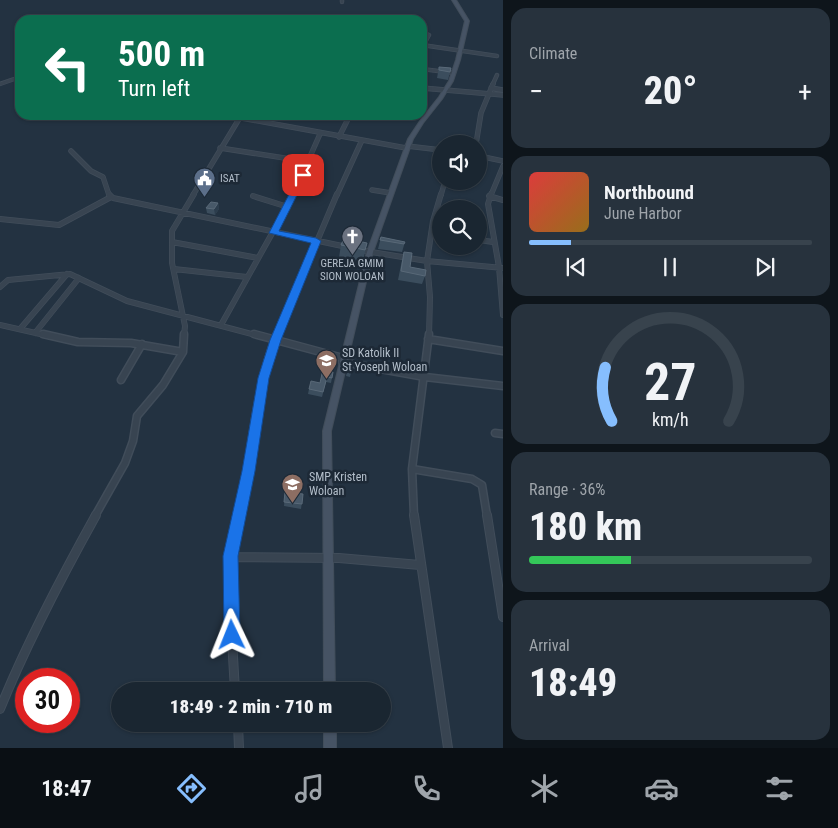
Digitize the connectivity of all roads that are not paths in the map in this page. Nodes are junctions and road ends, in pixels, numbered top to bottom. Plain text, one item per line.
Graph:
1 (454, 0) edge
2 (427, 46) edge
3 (459, 50) junction
4 (497, 56) dead end
5 (427, 70) edge
6 (432, 70) junction
7 (454, 73) junction
8 (497, 75) dead end
9 (430, 76) dead end
10 (15, 80) edge
11 (0, 84) edge
12 (427, 88) edge
13 (491, 88) junction
14 (445, 90) junction
15 (503, 90) edge
16 (489, 94) junction
17 (503, 95) edge
18 (427, 114) edge
19 (237, 120) edge
20 (253, 120) edge
21 (347, 120) edge
22 (422, 120) edge
23 (320, 134) junction
24 (477, 135) edge
25 (338, 136) junction
26 (362, 140) junction
27 (407, 147) junction
28 (220, 148) junction
29 (432, 149) edge
30 (71, 151) dead end
31 (487, 158) edge
32 (503, 161) edge
33 (310, 162) junction
34 (503, 166) edge
35 (372, 190) dead end
36 (442, 190) edge
37 (391, 193) junction
38 (254, 196) dead end
39 (490, 196) junction
40 (111, 197) junction
41 (503, 200) edge
42 (288, 207) junction
43 (181, 213) junction
44 (0, 219) edge
45 (274, 233) junction
46 (316, 241) junction
47 (487, 241) edge
48 (172, 242) junction
49 (493, 242) junction
50 (370, 252) junction
51 (258, 258) junction
52 (427, 261) junction
53 (501, 268) edge
54 (174, 269) junction
55 (67, 274) junction
56 (247, 277) junction
57 (79, 278) junction
58 (0, 287) edge
59 (503, 315) edge
60 (183, 316) junction
61 (0, 325) edge
62 (221, 325) junction
63 (20, 329) junction
64 (35, 333) junction
65 (428, 339) junction
66 (276, 340) junction
67 (142, 344) junction
68 (503, 351) edge
69 (183, 352) junction
70 (343, 360) junction
71 (425, 377) junction
72 (121, 380) dead end
73 (503, 386) edge
74 (495, 433) dead end
75 (503, 434) edge
76 (412, 469) junction
77 (230, 556) junction
78 (327, 558) junction
79 (420, 565) junction
80 (503, 617) edge
81 (235, 682) edge
82 (329, 682) edge
83 (0, 709) edge
84 (239, 732) edge
85 (330, 732) edge
86 (240, 748) edge
87 (330, 748) edge
88 (448, 748) edge

1 - 3 main road
2 - 3 street
3 - 4 street
3 - 7 main road
5 - 6 street
6 - 7 street
6 - 9 street
7 - 14 main road
8 - 13 street
10 - 11 street
12 - 14 street
13 - 15 street
13 - 16 street
14 - 16 street
14 - 18 main road
16 - 17 street
16 - 24 street
19 - 28 street
20 - 23 street
21 - 25 street
22 - 27 main road
23 - 25 street
23 - 33 street
25 - 26 street
26 - 27 street
26 - 46 street
27 - 29 street
27 - 37 main road
28 - 33 street
28 - 43 street
30 - 40 street
31 - 32 street
33 - 42 street
34 - 39 street
35 - 37 street
36 - 52 street
37 - 50 main road
38 - 42 street
39 - 41 street
39 - 49 street
40 - 43 street
40 - 44 street
42 - 45 street
43 - 45 street
43 - 48 street
45 - 46 street
45 - 51 street
46 - 50 street
46 - 66 street
47 - 49 street
48 - 51 street
48 - 54 street
49 - 53 street
50 - 52 street
50 - 70 main road
51 - 56 street
52 - 53 street
52 - 65 street
53 - 59 street
54 - 56 street
54 - 60 street
55 - 57 street
55 - 58 street
55 - 63 street
56 - 62 street
57 - 60 street
57 - 64 street
60 - 62 street
60 - 69 street
61 - 63 street
62 - 66 street
63 - 64 street
64 - 67 street
65 - 68 street
65 - 71 street
66 - 70 street
66 - 77 street
67 - 69 street
67 - 72 street
69 - 83 street
70 - 71 street
70 - 78 main road
71 - 73 street
71 - 76 street
74 - 75 street
76 - 79 street
76 - 80 street
77 - 78 street
77 - 81 street
78 - 79 street
78 - 82 main road
79 - 88 street
84 - 86 street
85 - 87 main road

